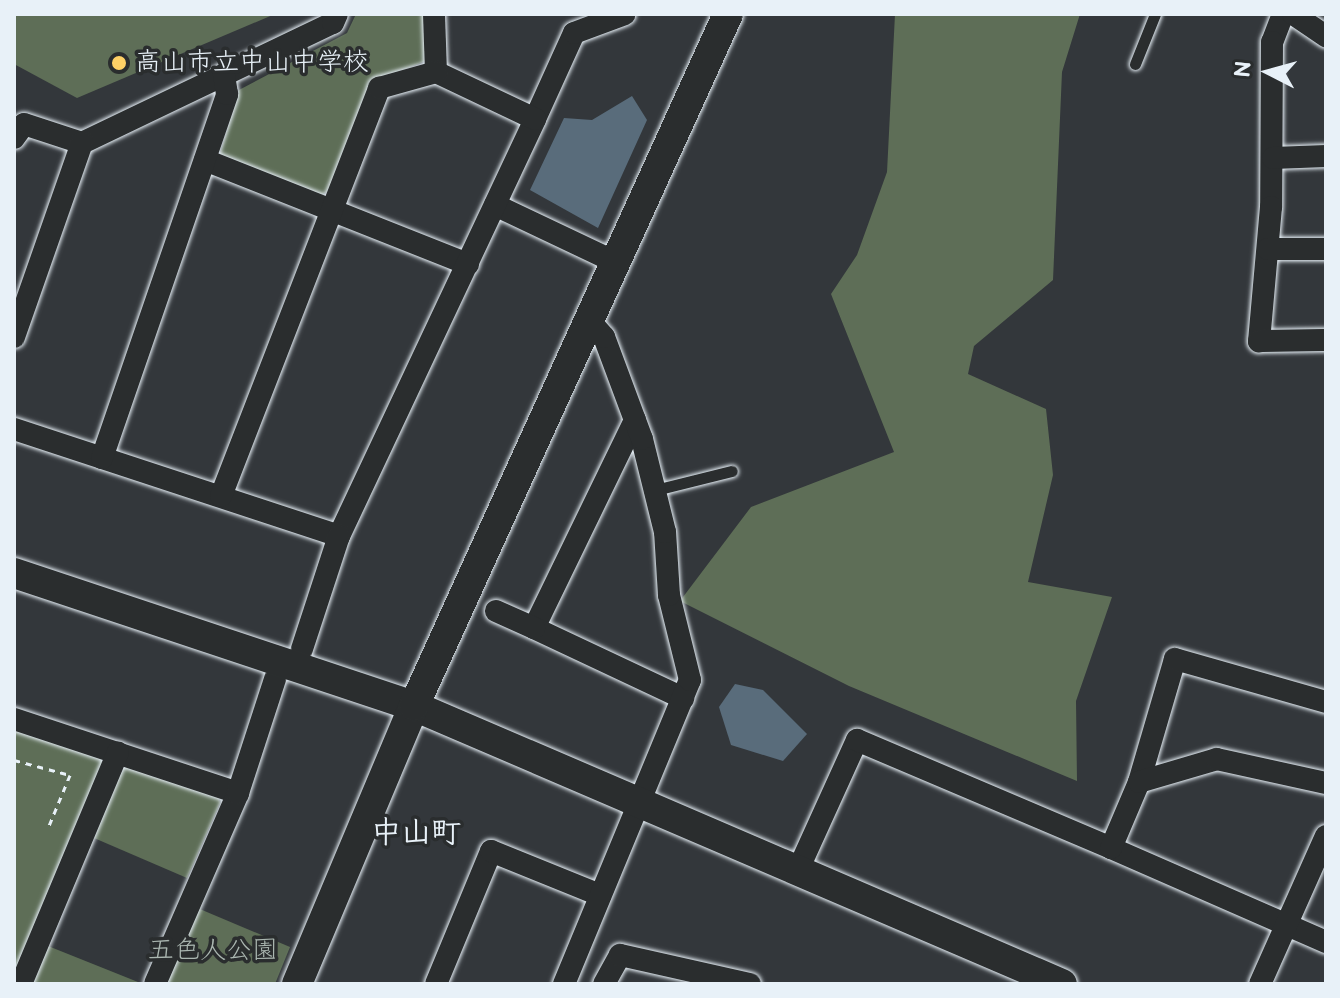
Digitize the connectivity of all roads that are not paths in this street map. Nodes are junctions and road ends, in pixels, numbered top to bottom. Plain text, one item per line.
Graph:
1 (337, 14) edge
2 (434, 14) edge
3 (625, 14) edge
4 (728, 14) edge
5 (1155, 14) edge
6 (1283, 14) edge
7 (1293, 14) edge
8 (1326, 36) edge
9 (1135, 64) dead end
10 (436, 72) junction
11 (224, 74) junction
12 (535, 119) junction
13 (14, 138) edge
14 (82, 143) junction
15 (1326, 156) edge
16 (1273, 158) junction
17 (205, 160) junction
18 (495, 205) junction
19 (331, 209) junction
20 (1268, 249) junction
21 (1326, 249) edge
22 (615, 262) junction
23 (468, 264) junction
24 (590, 321) junction
25 (14, 337) edge
26 (1326, 340) edge
27 (635, 420) junction
28 (14, 429) edge
29 (102, 458) junction
30 (732, 471) dead end
31 (655, 490) junction
32 (221, 496) junction
33 (339, 536) junction
34 (14, 573) edge
35 (496, 611) dead end
36 (534, 628) junction
37 (302, 649) dead end
38 (275, 679) dead end
39 (683, 698) junction
40 (1326, 702) edge
41 (414, 706) junction
42 (14, 719) edge
43 (118, 752) junction
44 (1139, 782) junction
45 (1326, 783) edge
46 (238, 793) junction
47 (639, 803) junction
48 (1326, 836) edge
49 (1111, 848) junction
50 (798, 870) junction
51 (600, 895) junction
52 (1286, 925) junction
53 (1326, 942) edge
54 (21, 984) edge
55 (155, 984) edge
56 (297, 984) edge
57 (436, 984) edge
58 (564, 984) edge
59 (604, 984) edge
60 (750, 984) edge
61 (1062, 984) edge
62 (1260, 984) edge

1 - 11 street
2 - 10 street
3 - 12 street
4 - 22 street
5 - 9 lane
6 - 16 street
7 - 8 street
10 - 12 street
10 - 19 street
11 - 14 street
11 - 17 street
12 - 18 street
13 - 14 street
14 - 25 street
15 - 16 street
16 - 20 street
17 - 19 street
17 - 29 street
18 - 22 street
18 - 23 street
19 - 23 street
19 - 32 street
20 - 21 street
20 - 26 street
22 - 24 street
23 - 33 street
24 - 27 street
24 - 41 street
27 - 31 street
27 - 36 street
28 - 29 street
29 - 32 street
30 - 31 lane
31 - 39 street
32 - 33 street
33 - 37 street
34 - 41 street
35 - 36 street
36 - 39 street
38 - 46 street
39 - 47 street
40 - 44 street
41 - 47 street
41 - 56 street
42 - 43 street
43 - 46 street
43 - 54 street
44 - 45 street
44 - 49 street
46 - 55 street
47 - 50 street
47 - 51 street
48 - 52 street
49 - 50 street
49 - 52 street
50 - 61 street
51 - 57 street
51 - 58 street
52 - 53 street
52 - 62 street
59 - 60 street

